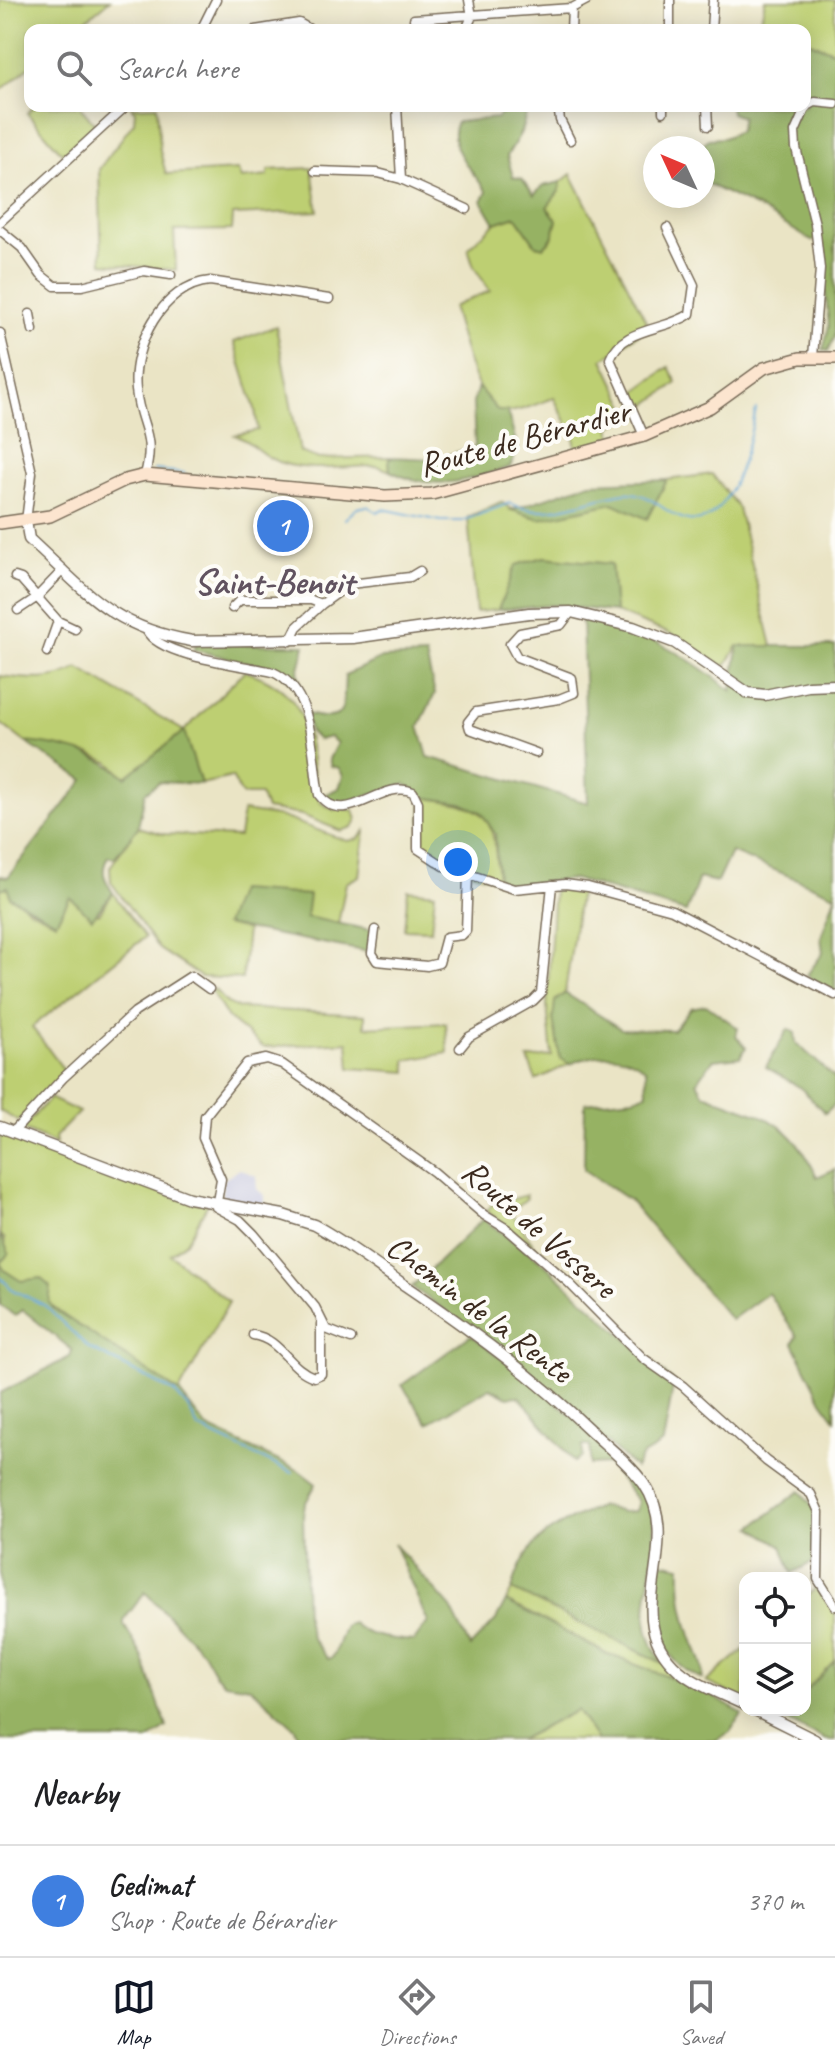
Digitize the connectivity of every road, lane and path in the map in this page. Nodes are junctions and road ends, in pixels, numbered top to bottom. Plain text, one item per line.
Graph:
1 (216, 0) edge
2 (469, 0) edge
3 (587, 0) edge
4 (670, 0) edge
5 (713, 0) edge
6 (572, 8) junction
7 (472, 16) junction
8 (414, 19) dead end
9 (202, 24) edge
10 (469, 24) edge
11 (571, 24) edge
12 (670, 24) edge
13 (711, 24) edge
14 (811, 104) edge
15 (835, 104) edge
16 (119, 112) edge
17 (397, 112) edge
18 (559, 112) edge
19 (707, 112) edge
20 (804, 112) edge
21 (708, 126) dead end
22 (570, 140) dead end
23 (315, 171) dead end
24 (401, 179) junction
25 (467, 209) dead end
26 (0, 222) edge
27 (667, 228) dead end
28 (0, 230) edge
29 (171, 275) dead end
30 (329, 299) dead end
31 (30, 314) dead end
32 (33, 330) dead end
33 (0, 333) edge
34 (813, 357) junction
35 (835, 358) edge
36 (644, 436) junction
37 (145, 475) junction
38 (26, 521) junction
39 (0, 523) edge
40 (63, 570) junction
41 (420, 571) dead end
42 (15, 577) dead end
43 (36, 598) junction
44 (322, 604) junction
45 (232, 608) dead end
46 (18, 610) dead end
47 (571, 612) junction
48 (58, 621) junction
49 (75, 629) dead end
50 (147, 631) junction
51 (290, 641) junction
52 (47, 652) dead end
53 (835, 685) edge
54 (536, 753) dead end
55 (468, 875) junction
56 (552, 885) junction
57 (375, 930) dead end
58 (209, 989) dead end
59 (835, 995) edge
60 (460, 1048) dead end
61 (0, 1127) edge
62 (13, 1132) junction
63 (216, 1202) junction
64 (321, 1324) junction
65 (253, 1335) dead end
66 (351, 1339) dead end
67 (835, 1606) edge
68 (739, 1702) edge
69 (767, 1716) edge
70 (815, 1740) edge

1 - 9 street
2 - 7 street
3 - 6 street
4 - 12 street
5 - 13 street
6 - 7 street
6 - 11 street
7 - 8 street
7 - 10 street
14 - 15 street
16 - 26 street
17 - 24 street
18 - 22 street
19 - 21 street
20 - 34 street
23 - 24 street
24 - 25 street
27 - 36 street
28 - 29 street
30 - 37 street
31 - 32 street
33 - 38 street
34 - 35 main road, Route de Bérardier
34 - 36 main road, Route de Bérardier
36 - 37 main road, Route de Bérardier
37 - 38 main road, Route de Bérardier
38 - 39 main road, Route de Bérardier
38 - 40 street
40 - 43 street
40 - 50 street
41 - 44 street
42 - 43 street
43 - 46 street
43 - 48 street
44 - 45 street
44 - 51 street
47 - 51 street
47 - 53 street
47 - 54 street
48 - 49 street
48 - 52 street
50 - 51 street
50 - 55 street
55 - 56 street
55 - 57 street
56 - 59 street
56 - 60 street
58 - 62 street
61 - 62 street, Chemin de la Rente
62 - 63 street, Chemin de la Rente
63 - 64 street
63 - 67 street, Route de Vossere
63 - 68 street, Chemin de la Rente
64 - 65 street
64 - 66 street
69 - 70 street

